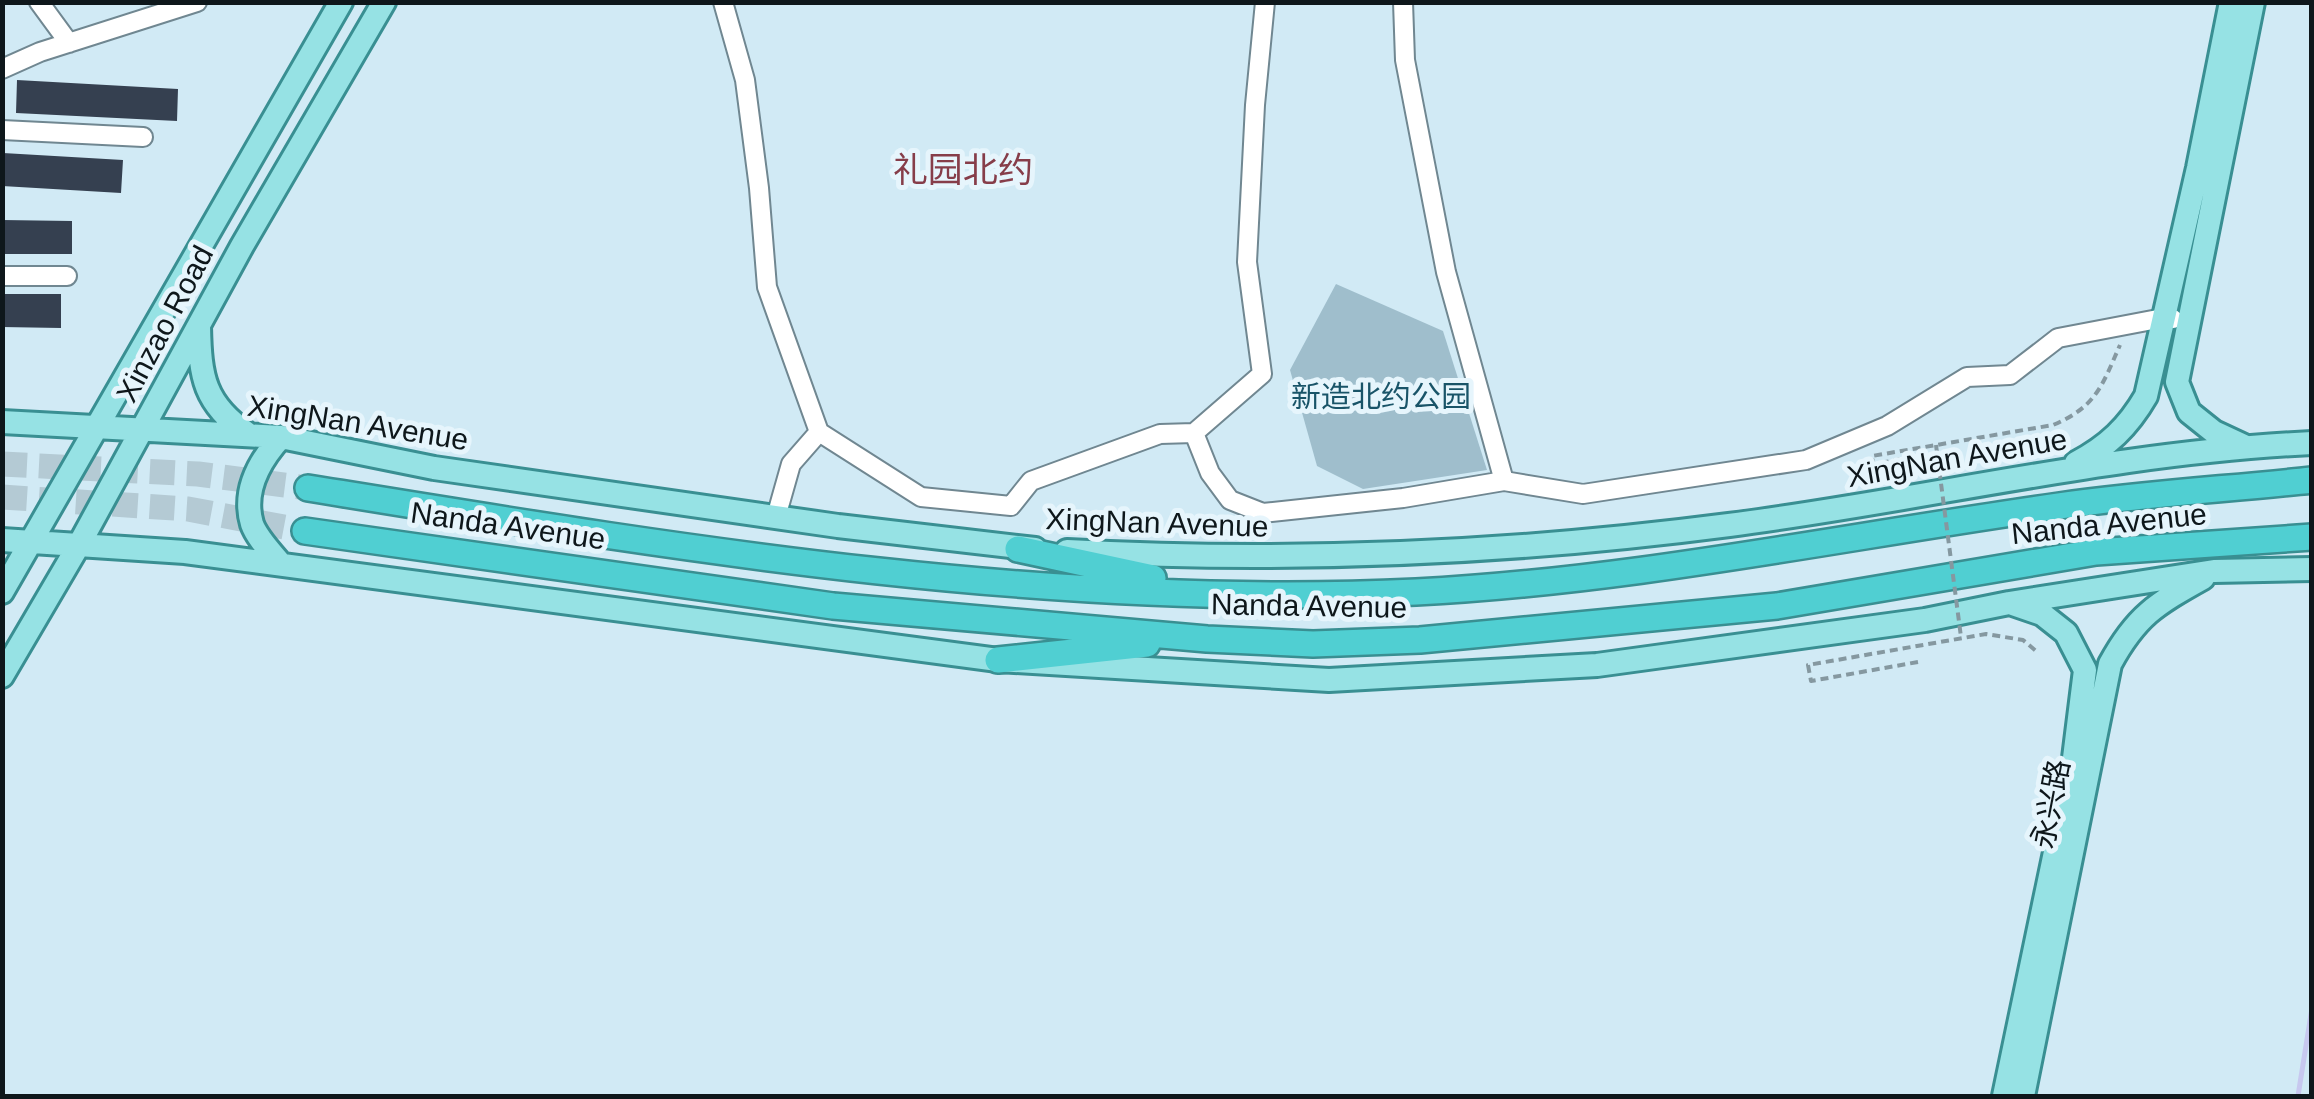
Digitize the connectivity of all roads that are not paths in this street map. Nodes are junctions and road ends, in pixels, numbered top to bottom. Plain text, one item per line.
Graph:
1 (39, 2) edge
2 (341, 2) edge
3 (384, 2) edge
4 (723, 2) edge
5 (1265, 2) edge
6 (1403, 2) edge
7 (2230, 2) edge
8 (2253, 2) edge
9 (196, 3) edge
10 (69, 43) junction
11 (2, 69) edge
12 (2, 130) edge
13 (144, 137) dead end
14 (2, 276) edge
15 (67, 276) dead end
16 (2163, 318) junction
17 (2188, 320) junction
18 (199, 322) junction
19 (2, 422) edge
20 (144, 427) junction
21 (98, 428) junction
22 (819, 432) junction
23 (1194, 433) junction
24 (248, 434) junction
25 (282, 436) junction
26 (2312, 443) edge
27 (2244, 446) junction
28 (2066, 469) junction
29 (2312, 480) edge
30 (1504, 481) junction
31 (308, 488) tunnel mouth
32 (776, 517) junction
33 (305, 531) tunnel mouth
34 (2312, 538) edge
35 (2, 540) edge
36 (34, 540) junction
37 (80, 543) junction
38 (1018, 548) junction
39 (280, 563) junction
40 (2312, 569) edge
41 (2214, 572) junction
42 (2, 592) edge
43 (1226, 594) junction
44 (2009, 603) junction
45 (1207, 638) junction
46 (998, 660) junction
47 (2, 676) edge
48 (2004, 1096) edge
49 (2023, 1096) edge

1 - 10 street
2 - 21 main road, Xinzao Road
3 - 18 main road, Xinzao Road
4 - 22 street
5 - 23 street
6 - 30 street
7 - 16 main road
8 - 17 main road
9 - 10 street
10 - 11 street
12 - 13 street
14 - 15 street
16 - 17 street
16 - 28 main road
16 - 30 street
17 - 27 main road
18 - 20 main road, Xinzao Road
18 - 24 main road
19 - 21 main road, XingNan Avenue
20 - 21 main road, XingNan Avenue
20 - 24 main road, XingNan Avenue
20 - 37 main road, Xinzao Road
21 - 36 main road, Xinzao Road
22 - 23 street
22 - 32 street
23 - 30 street
24 - 25 main road, XingNan Avenue
25 - 32 main road, XingNan Avenue
25 - 39 main road
26 - 27 main road, XingNan Avenue
27 - 28 main road, XingNan Avenue
28 - 38 main road, XingNan Avenue
29 - 43 highway, Nanda Avenue
31 - 43 highway, Nanda Avenue
32 - 38 main road, XingNan Avenue
33 - 45 highway, Nanda Avenue
34 - 45 highway, Nanda Avenue
35 - 36 main road
36 - 37 main road
36 - 42 main road, Xinzao Road
37 - 39 main road
37 - 47 main road, Xinzao Road
38 - 43 highway
39 - 46 main road
40 - 41 main road
41 - 44 main road
41 - 49 main road, 永兴路
44 - 46 main road
44 - 48 main road, 永兴路
45 - 46 highway

